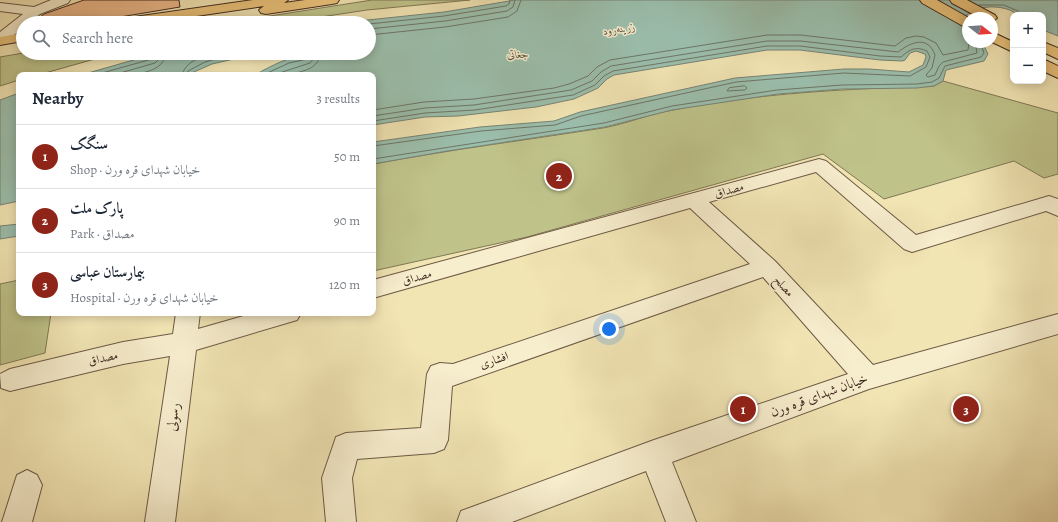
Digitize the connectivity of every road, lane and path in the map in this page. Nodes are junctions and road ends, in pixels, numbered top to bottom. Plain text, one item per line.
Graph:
1 (63, 0) edge
2 (281, 0) edge
3 (332, 0) edge
4 (927, 0) edge
5 (957, 0) edge
6 (312, 1) edge
7 (0, 7) edge
8 (35, 11) junction
9 (979, 12) edge
10 (29, 16) edge
11 (169, 16) edge
12 (221, 16) edge
13 (962, 20) edge
14 (16, 27) edge
15 (16, 38) edge
16 (998, 39) edge
17 (0, 40) edge
18 (1010, 46) edge
19 (16, 47) edge
20 (1046, 48) edge
21 (0, 49) edge
22 (1058, 54) edge
23 (1046, 66) edge
24 (1058, 73) edge
25 (694, 200) junction
26 (1058, 209) edge
27 (767, 267) junction
28 (376, 288) edge
29 (188, 316) edge
30 (278, 316) edge
31 (1058, 324) edge
32 (183, 343) junction
33 (868, 378) junction
34 (10, 380) dead end
35 (654, 454) junction
36 (27, 485) dead end
37 (17, 522) edge
38 (160, 522) edge
39 (340, 522) edge
40 (472, 522) edge
41 (681, 522) edge

1 - 8 street
2 - 11 main road
3 - 6 main road
4 - 13 main road
5 - 9 main road
6 - 12 main road
7 - 8 street
8 - 10 street
14 - 17 street
15 - 17 main road
16 - 18 main road
19 - 21 main road
20 - 22 main road
23 - 24 main road
25 - 26 street, مصداق
25 - 27 street, مصلح
25 - 28 street, مصداق
27 - 33 street, مصلح
27 - 39 street, افشاری
29 - 32 street, رسولی
30 - 32 street, مصداق
31 - 33 street, خیابان شهدای قره ورن
32 - 34 street, مصداق
32 - 38 street, رسولی
33 - 35 street, خیابان شهدای قره ورن
35 - 40 street, خیابان شهدای قره ورن
35 - 41 street
36 - 37 street

